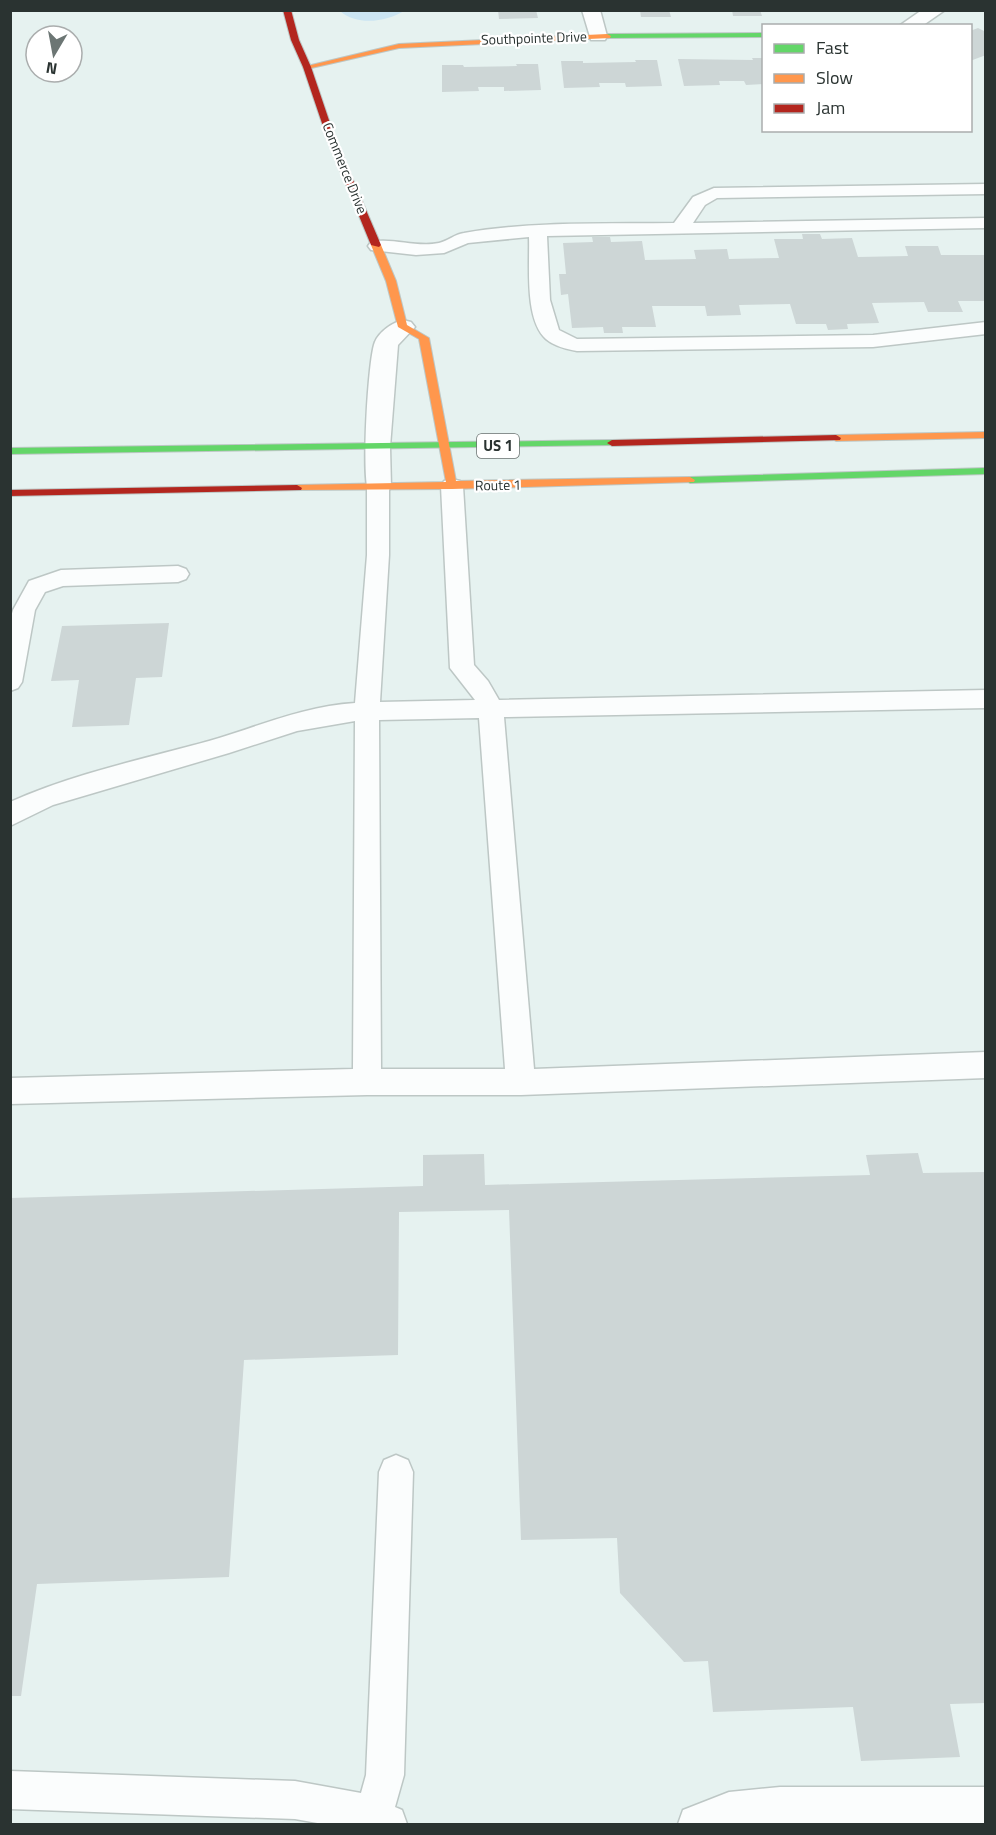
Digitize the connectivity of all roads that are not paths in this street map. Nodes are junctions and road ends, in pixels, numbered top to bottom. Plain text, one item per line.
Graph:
1 (287, 10) edge
2 (591, 10) edge
3 (936, 10) edge
4 (912, 24) edge
5 (762, 35) edge
6 (598, 36) junction
7 (307, 67) junction
8 (986, 189) edge
9 (986, 223) edge
10 (680, 228) junction
11 (538, 231) junction
12 (377, 246) junction
13 (403, 327) junction
14 (986, 328) edge
15 (986, 435) edge
16 (444, 446) junction
17 (377, 447) junction
18 (10, 451) edge
19 (986, 471) edge
20 (452, 486) junction
21 (378, 487) junction
22 (10, 493) edge
23 (178, 574) dead end
24 (10, 682) edge
25 (986, 699) edge
26 (491, 710) junction
27 (367, 711) junction
28 (16, 804) edge
29 (986, 1065) edge
30 (367, 1082) junction
31 (521, 1083) junction
32 (10, 1091) edge
33 (396, 1472) dead end
34 (10, 1790) edge
35 (986, 1806) edge
36 (380, 1821) edge
37 (697, 1824) edge

1 - 7 main road, Commerce Drive
2 - 6 street
3 - 4 street
5 - 6 main road, Southpointe Drive
6 - 7 main road, Southpointe Drive
7 - 12 main road, Commerce Drive
8 - 10 lane
9 - 10 lane
10 - 11 lane
11 - 12 lane
11 - 14 lane
12 - 13 main road, Commerce Drive
13 - 16 main road
13 - 17 street
15 - 16 main road, US 1
16 - 17 main road, US 1
16 - 20 main road
17 - 18 main road, US 1
17 - 21 street
19 - 20 main road, Route 1
20 - 21 main road, Route 1
20 - 26 lane
21 - 22 main road, Route 1
21 - 27 lane
23 - 24 lane
25 - 26 lane
26 - 27 lane
26 - 31 lane
27 - 28 lane
27 - 30 lane
29 - 31 lane
30 - 31 lane
30 - 32 lane
33 - 36 lane
34 - 36 lane
35 - 37 lane

